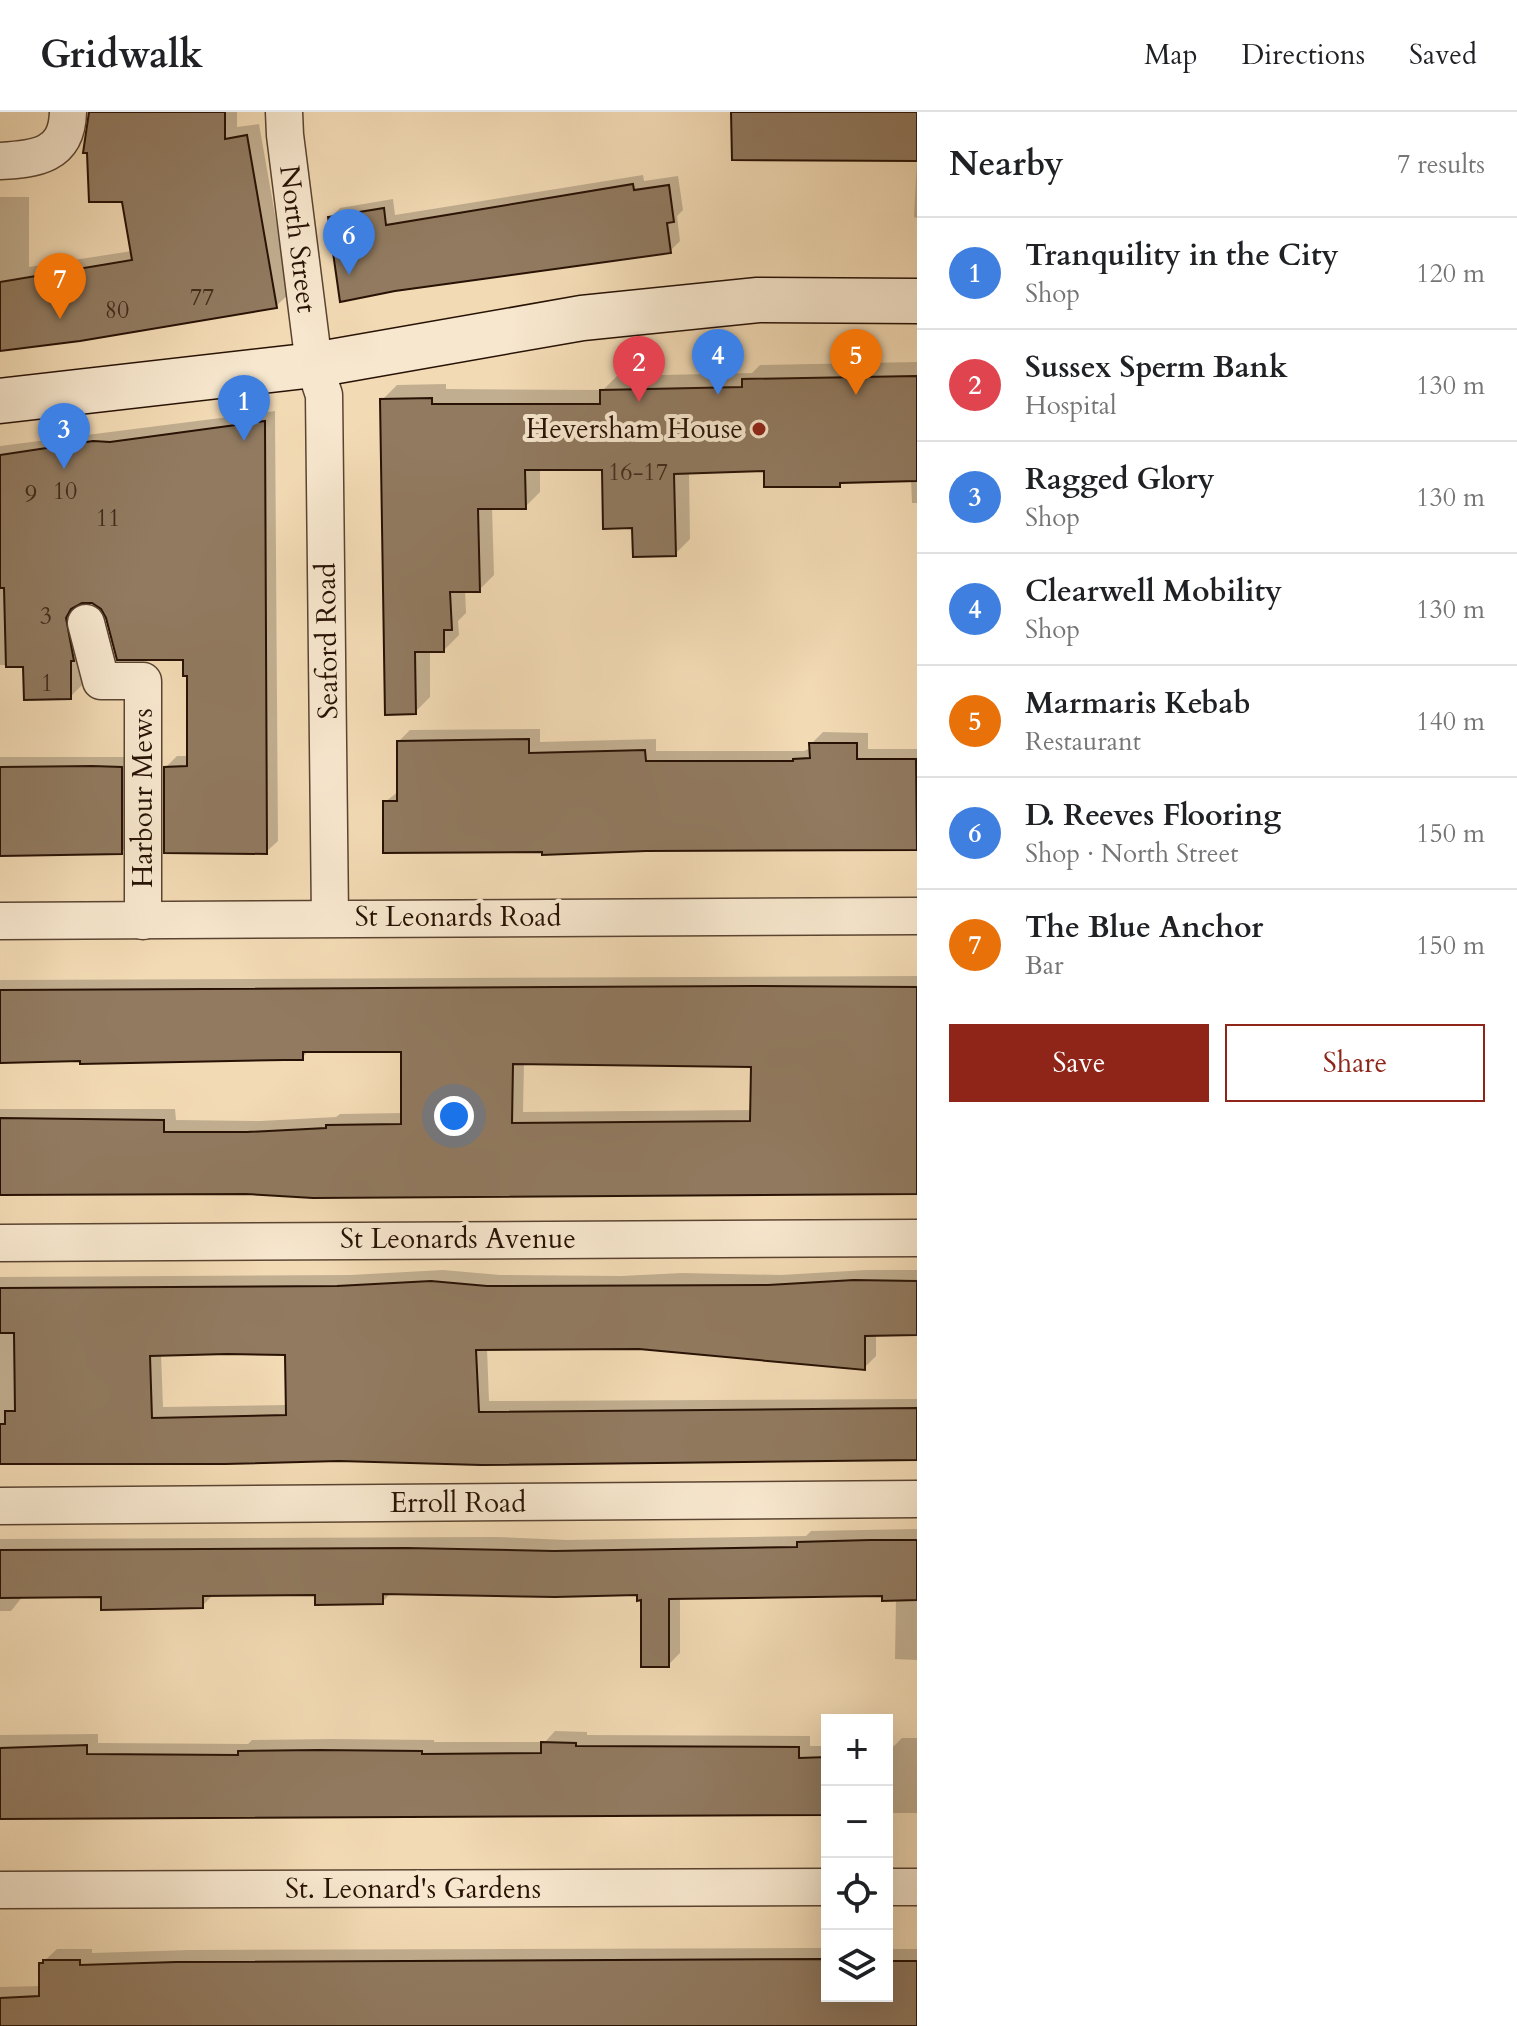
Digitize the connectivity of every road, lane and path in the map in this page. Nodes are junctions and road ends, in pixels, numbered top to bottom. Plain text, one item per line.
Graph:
1 (68, 112) edge
2 (284, 112) edge
3 (0, 161) edge
4 (917, 301) edge
5 (314, 365) junction
6 (0, 401) edge
7 (86, 623) dead end
8 (917, 916) edge
9 (330, 917) junction
10 (0, 921) edge
11 (143, 921) junction
12 (917, 1238) edge
13 (0, 1243) edge
14 (917, 1499) edge
15 (0, 1506) edge
16 (821, 1887) edge
17 (893, 1887) edge
18 (917, 1887) edge
19 (0, 1890) edge

1 - 3 street
2 - 5 street, North Street
4 - 5 main road
5 - 6 main road
5 - 9 street, Seaford Road
7 - 11 street, Harbour Mews
8 - 9 street, St Leonards Road
9 - 11 street, St Leonards Road
10 - 11 street, St Leonards Road
12 - 13 street, St Leonards Avenue
14 - 15 street, Erroll Road
16 - 19 street, St. Leonard's Gardens
17 - 18 street

